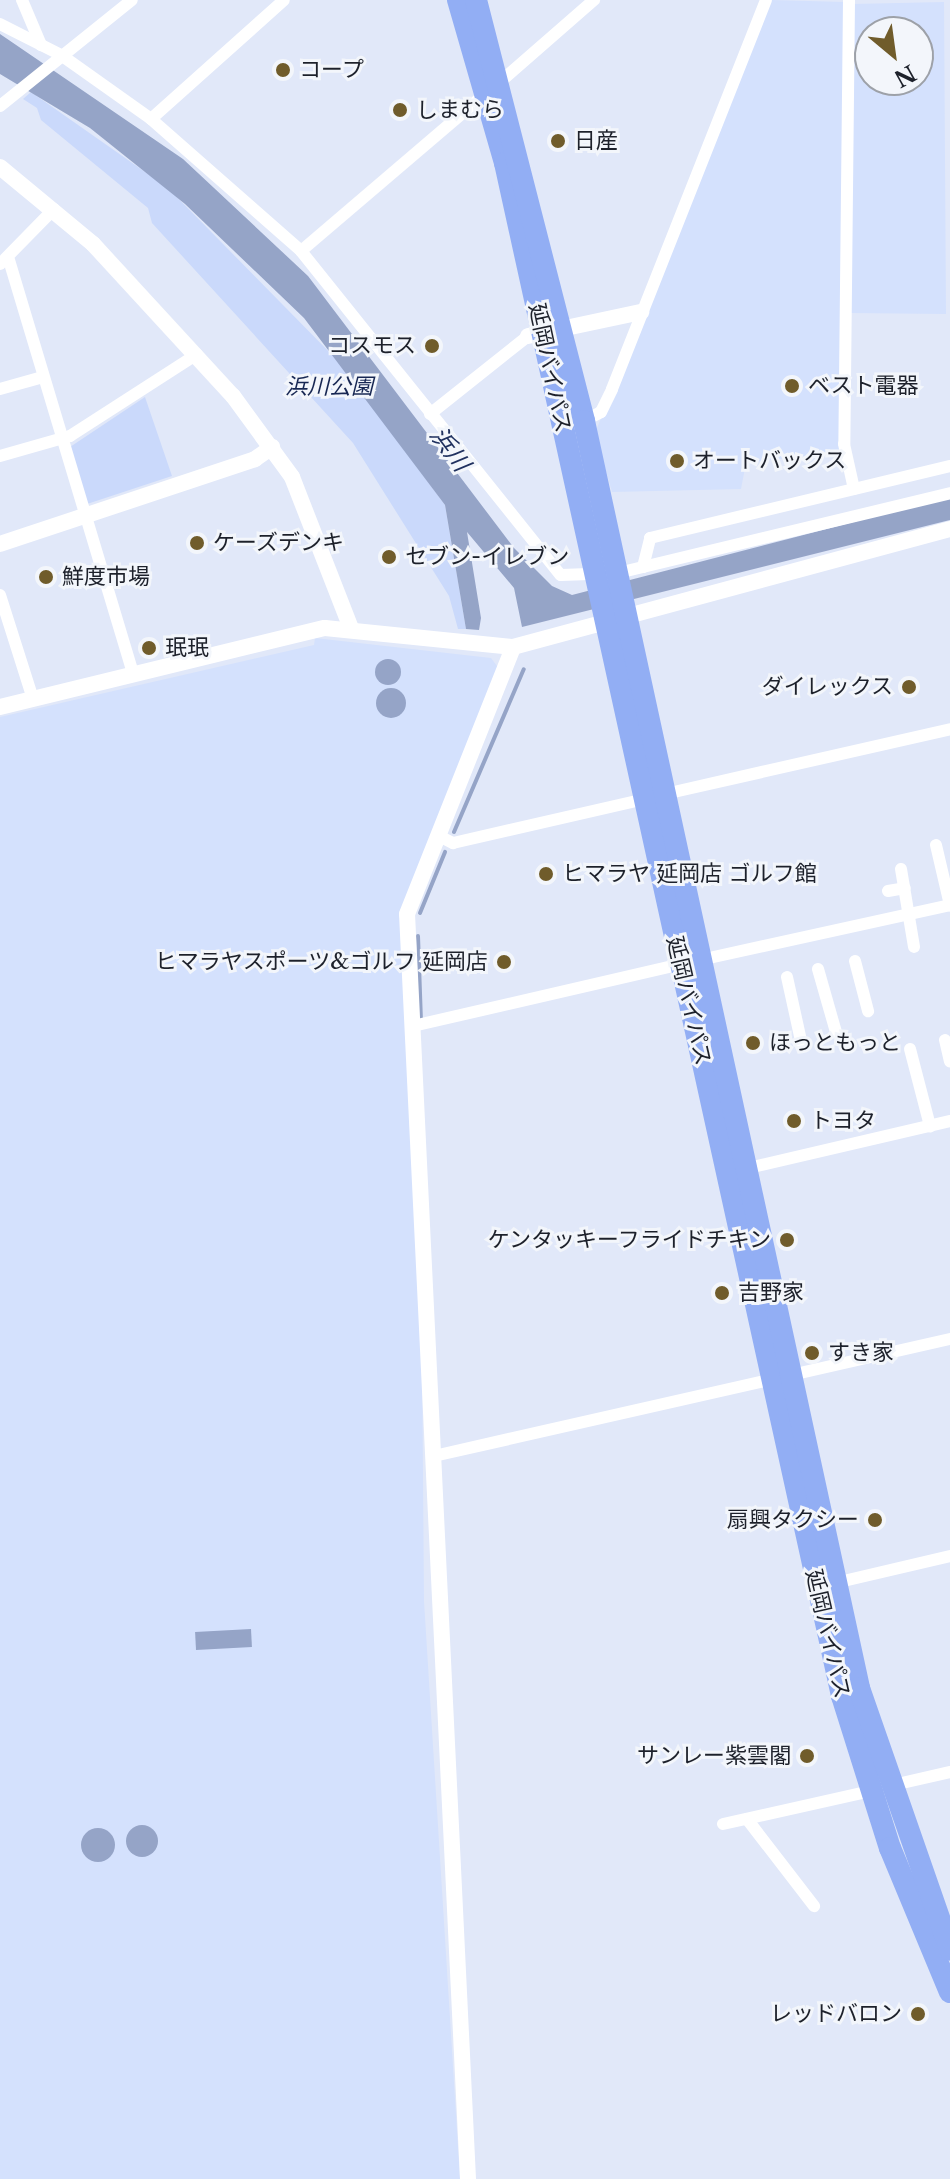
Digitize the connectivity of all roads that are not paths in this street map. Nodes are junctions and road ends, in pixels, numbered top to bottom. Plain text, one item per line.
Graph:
1 (22, 0) edge
2 (132, 0) edge
3 (284, 0) edge
4 (458, 0) edge
5 (476, 0) edge
6 (594, 0) edge
7 (766, 0) edge
8 (849, 0) edge
9 (0, 24) edge
10 (41, 45) junction
11 (59, 56) junction
12 (492, 88) junction
13 (1, 103) edge
14 (151, 119) junction
15 (0, 167) edge
16 (54, 209) junction
17 (301, 251) junction
18 (5, 262) edge
19 (641, 312) junction
20 (544, 332) junction
21 (197, 354) junction
22 (43, 377) junction
23 (0, 389) edge
24 (430, 414) junction
25 (584, 421) junction
26 (62, 439) junction
27 (272, 447) junction
28 (0, 456) edge
29 (950, 466) edge
30 (854, 489) junction
31 (950, 493) edge
32 (85, 515) junction
33 (950, 529) edge
34 (0, 544) edge
35 (643, 567) junction
36 (618, 576) junction
37 (596, 580) junction
38 (0, 595) edge
39 (626, 611) junction
40 (604, 619) junction
41 (351, 628) junction
42 (513, 647) junction
43 (133, 673) junction
44 (33, 699) junction
45 (0, 707) edge
46 (950, 729) edge
47 (655, 797) junction
48 (437, 835) junction
49 (936, 845) dead end
50 (901, 869) dead end
51 (905, 888) junction
52 (888, 891) dead end
53 (950, 905) edge
54 (910, 914) junction
55 (914, 947) dead end
56 (855, 961) dead end
57 (691, 962) junction
58 (818, 969) dead end
59 (787, 977) dead end
60 (868, 1011) dead end
61 (413, 1026) junction
62 (836, 1032) dead end
63 (945, 1040) dead end
64 (802, 1045) dead end
65 (910, 1049) dead end
66 (950, 1061) edge
67 (950, 1121) edge
68 (930, 1126) junction
69 (744, 1169) junction
70 (950, 1339) edge
71 (781, 1377) junction
72 (434, 1456) junction
73 (950, 1556) edge
74 (835, 1583) junction
75 (950, 1772) edge
76 (880, 1788) junction
77 (747, 1819) junction
78 (723, 1824) dead end
79 (814, 1906) dead end
80 (937, 1923) edge
81 (950, 1950) edge
82 (950, 1992) edge
83 (468, 2179) edge

1 - 10 street
2 - 11 street
3 - 14 street
4 - 12 highway, 延岡バイパス
5 - 12 highway, 延岡バイパス
6 - 12 street
7 - 19 street
8 - 30 street
9 - 10 street
10 - 11 street
11 - 13 street
11 - 14 street
12 - 17 street
12 - 20 highway, 延岡バイパス
14 - 17 street
15 - 16 street
16 - 18 street
16 - 21 street
17 - 24 street
18 - 22 street
19 - 20 street
19 - 25 street
20 - 24 street
20 - 25 highway, 延岡バイパス
20 - 37 highway, 延岡バイパス
21 - 26 street
21 - 27 street
22 - 23 street
22 - 26 street
24 - 37 street
25 - 36 highway, 延岡バイパス
26 - 28 street
26 - 32 street
27 - 32 street
27 - 41 street
29 - 30 street
30 - 35 street
31 - 35 street
32 - 34 street
32 - 43 street
33 - 39 street
35 - 36 street
36 - 37 street
36 - 39 highway, 延岡バイパス
37 - 40 highway, 延岡バイパス
38 - 44 street
39 - 40 street
39 - 47 highway, 延岡バイパス
40 - 42 street
40 - 47 highway, 延岡バイパス
41 - 42 street
41 - 43 street
42 - 48 street
43 - 44 street
44 - 45 street
46 - 47 street
47 - 48 street
47 - 57 highway, 延岡バイパス
48 - 61 street
49 - 53 street
50 - 51 street
51 - 52 street
51 - 54 street
53 - 54 street
54 - 55 street
54 - 57 street
56 - 60 street
57 - 61 street
57 - 69 highway, 延岡バイパス
57 - 71 highway, 延岡バイパス
58 - 62 street
59 - 64 street
61 - 72 street
63 - 66 street
65 - 68 street
67 - 68 street
68 - 69 street
69 - 71 highway, 延岡バイパス
70 - 71 street
71 - 72 street
71 - 74 highway, 延岡バイパス
71 - 76 highway, 延岡バイパス
72 - 83 street
73 - 74 street
74 - 76 highway, 延岡バイパス
75 - 76 street
76 - 77 street
76 - 80 highway, 延岡バイパス
77 - 78 street
77 - 79 street
80 - 81 highway, 延岡バイパス
80 - 82 highway, 延岡バイパス

